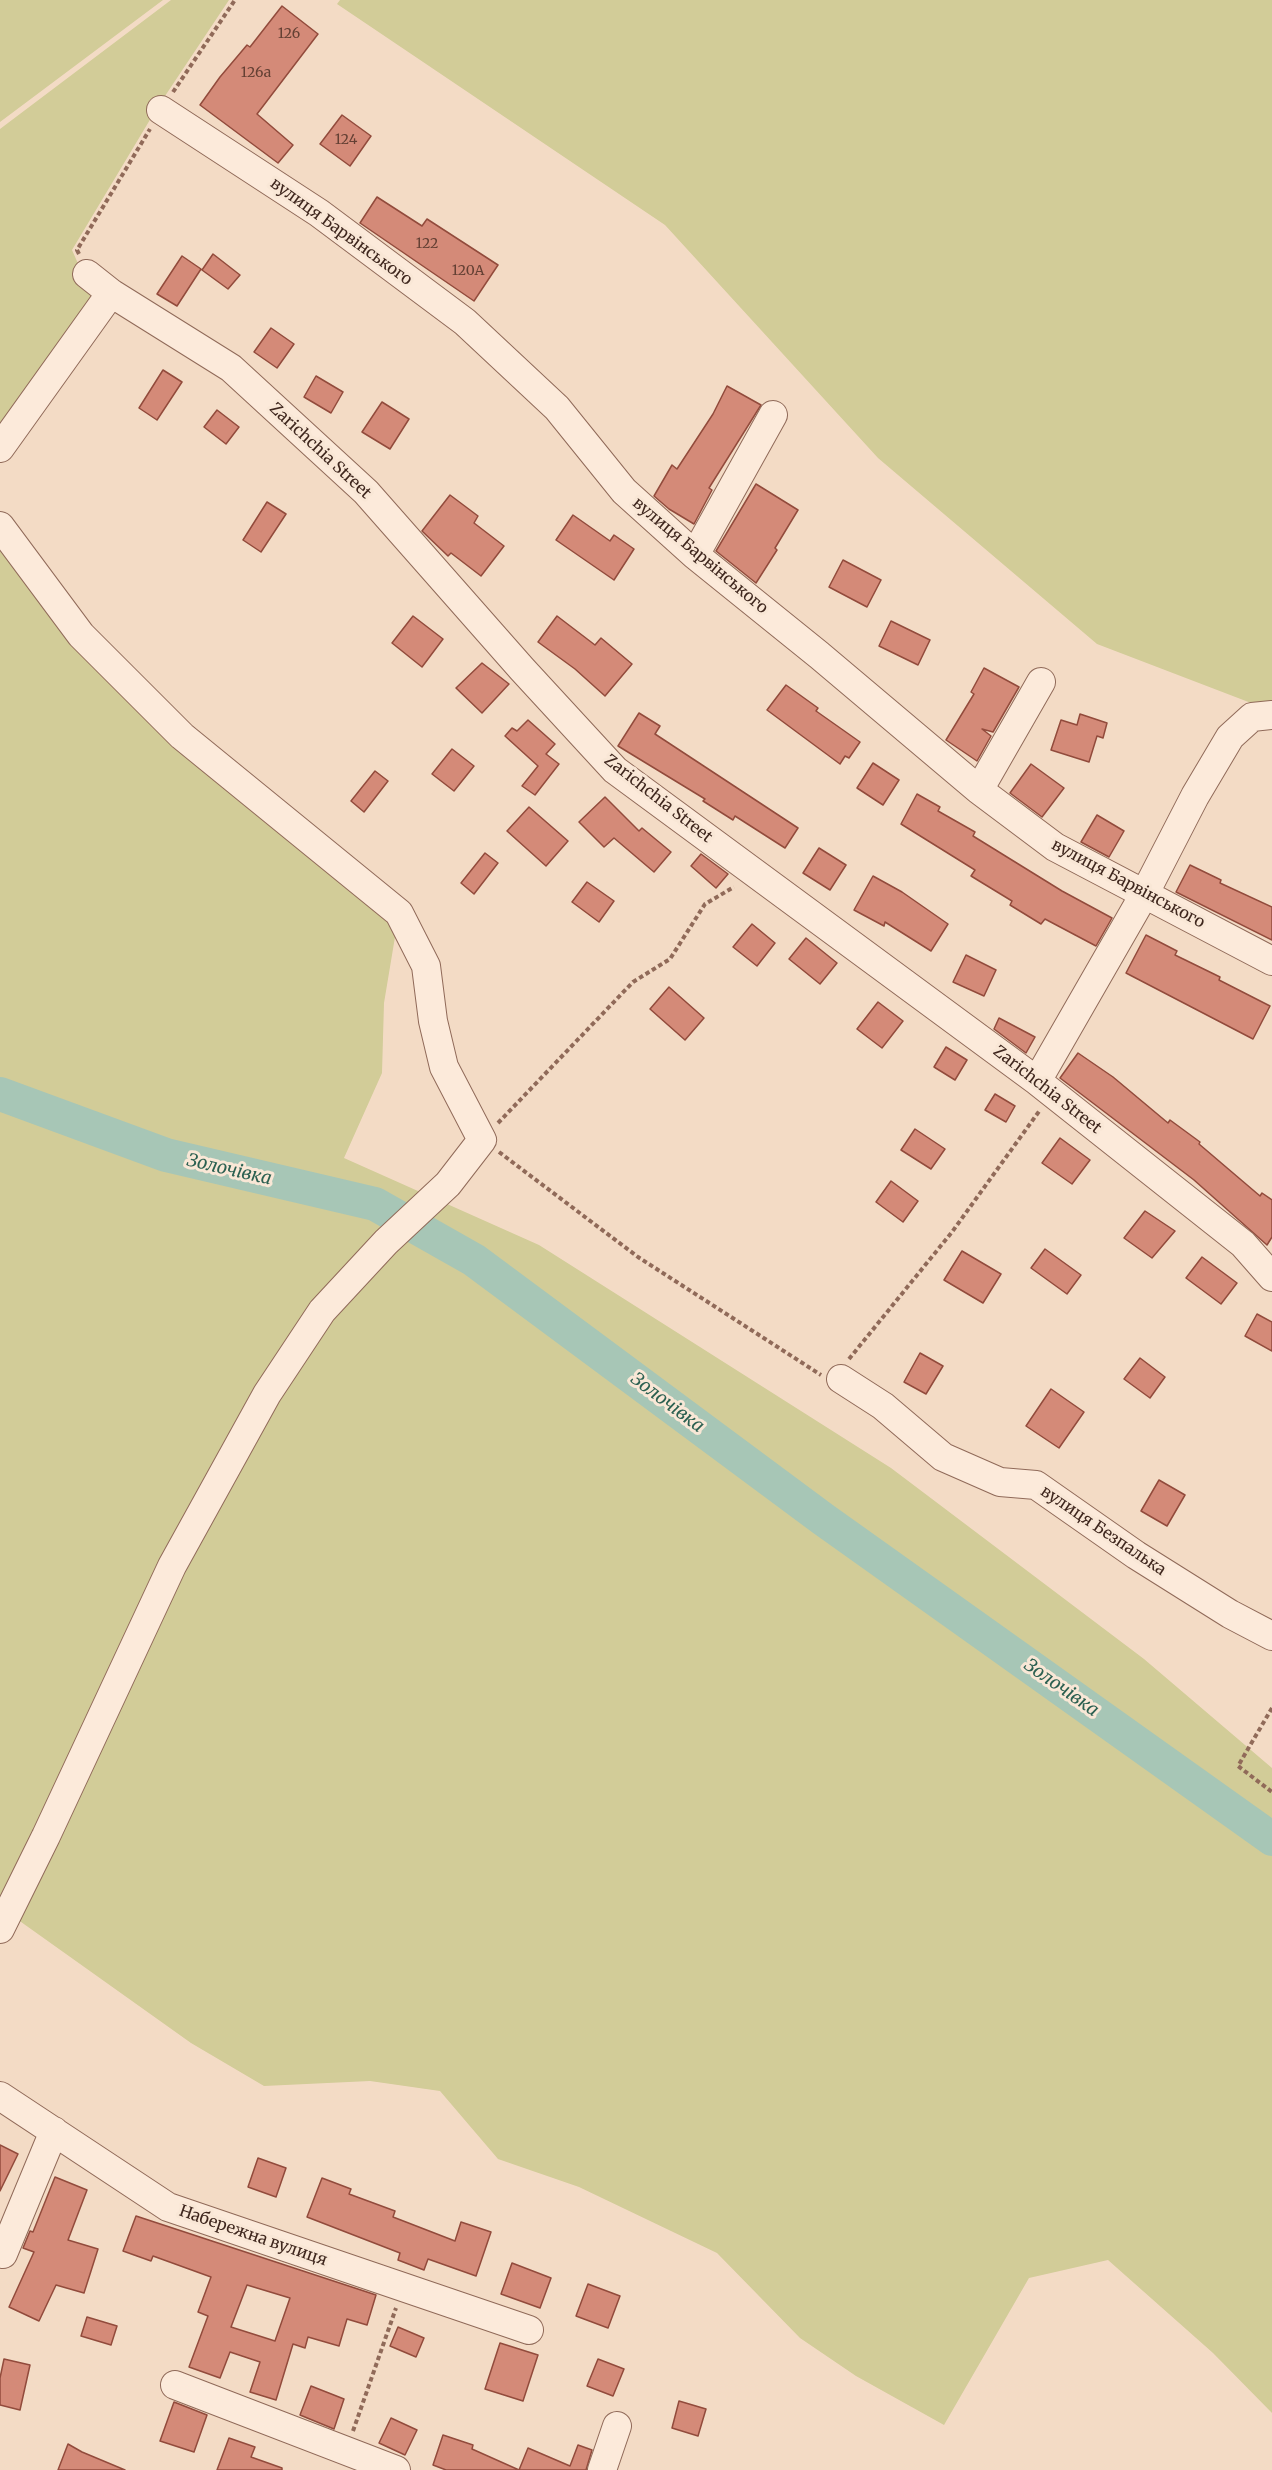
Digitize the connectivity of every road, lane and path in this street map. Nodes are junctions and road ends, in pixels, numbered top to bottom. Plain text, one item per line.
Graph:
1 (235, 0) edge
2 (161, 110) junction
3 (87, 274) joint
4 (111, 293) junction
5 (773, 415) dead end
6 (0, 448) edge
7 (0, 526) edge
8 (695, 555) junction
9 (1041, 682) dead end
10 (1272, 715) edge
11 (979, 790) junction
12 (753, 871) junction
13 (1145, 893) junction
14 (1272, 961) edge
15 (1044, 1088) junction
16 (482, 1140) junction
17 (1272, 1277) edge
18 (841, 1380) junction
19 (1272, 1636) edge
20 (1272, 1708) edge
21 (1272, 1792) edge
22 (0, 1929) edge
23 (0, 2096) edge
24 (54, 2131) junction
25 (3, 2254) dead end
26 (403, 2287) junction
27 (529, 2330) dead end
28 (175, 2385) dead end
29 (617, 2426) dead end
30 (346, 2451) junction
31 (396, 2470) edge
32 (602, 2470) edge

1 - 2 path
2 - 3 path
2 - 8 street, вулиця Барвінського
3 - 4 street, Zarichchia Street
4 - 6 street
4 - 12 street, Zarichchia Street
5 - 8 street
7 - 16 street
8 - 11 street, вулиця Барвінського
9 - 11 street
10 - 13 street
11 - 13 street, вулиця Барвінського
12 - 15 street, Zarichchia Street
12 - 16 path
13 - 14 street, вулиця Барвінського
13 - 15 street
15 - 17 street, Zarichchia Street
15 - 18 path
16 - 18 path
16 - 22 street
18 - 19 street, вулиця Безпалька
20 - 21 path
23 - 24 street, Набережна вулиця
24 - 25 street
24 - 26 street, Набережна вулиця
26 - 27 street, Набережна вулиця
26 - 30 path
28 - 30 street
29 - 32 street
30 - 31 street

